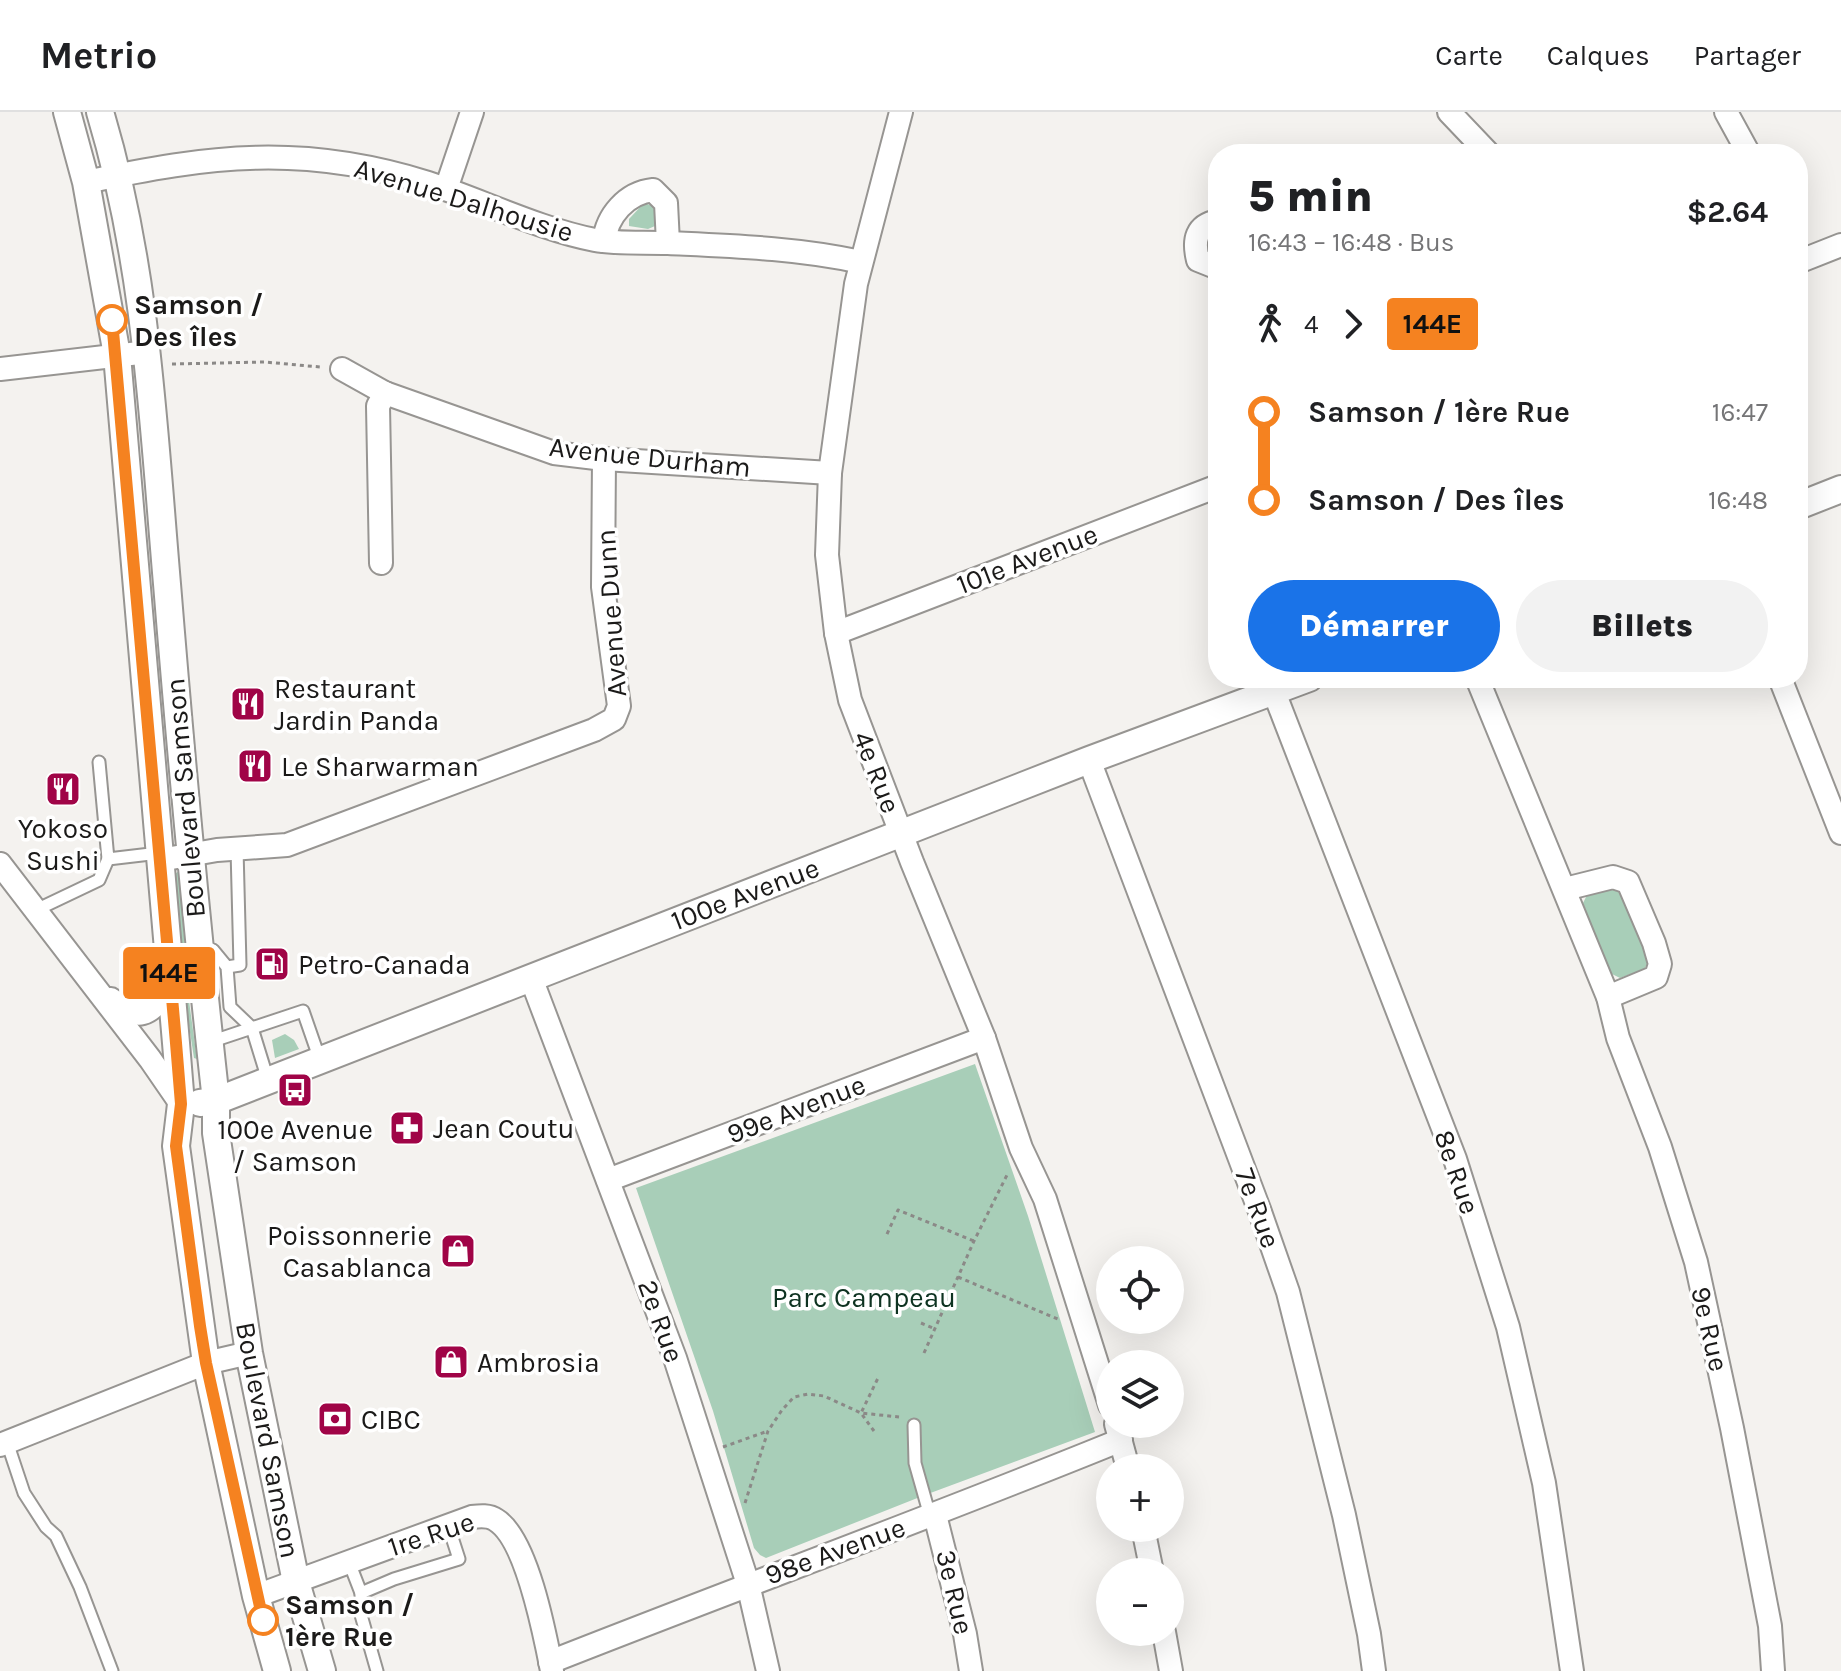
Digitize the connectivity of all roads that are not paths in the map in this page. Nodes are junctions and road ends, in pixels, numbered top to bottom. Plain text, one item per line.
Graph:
1 (67, 112) edge
2 (100, 112) edge
3 (472, 112) edge
4 (901, 112) edge
5 (1449, 112) edge
6 (1726, 112) edge
7 (1479, 144) edge
8 (1744, 144) edge
9 (118, 175) junction
10 (86, 182) junction
11 (446, 189) junction
12 (1208, 223) edge
13 (604, 241) junction
14 (668, 243) junction
15 (1841, 245) edge
16 (1808, 258) edge
17 (861, 262) junction
18 (1208, 264) edge
19 (117, 355) junction
20 (156, 358) junction
21 (331, 368) road end
22 (0, 369) edge
23 (385, 393) junction
24 (604, 459) junction
25 (830, 473) junction
26 (1841, 489) edge
27 (1208, 490) edge
28 (1808, 502) edge
29 (381, 563) dead end
30 (836, 633) junction
31 (1284, 688) edge
32 (1481, 688) edge
33 (1784, 688) edge
34 (1274, 692) junction
35 (1089, 760) junction
36 (99, 762) dead end
37 (901, 833) junction
38 (1841, 833) edge
39 (237, 849) junction
40 (160, 856) junction
41 (189, 856) junction
42 (108, 859) junction
43 (0, 864) edge
44 (1565, 889) junction
45 (36, 910) junction
46 (199, 950) junction
47 (227, 967) junction
48 (87, 978) junction
49 (531, 978) junction
50 (170, 989) junction
51 (1608, 997) junction
52 (252, 1028) junction
53 (984, 1038) junction
54 (210, 1043) junction
55 (320, 1060) junction
56 (268, 1081) junction
57 (216, 1101) junction
58 (181, 1104) junction
59 (608, 1180) junction
60 (249, 1353) junction
61 (1096, 1361) edge
62 (206, 1363) junction
63 (914, 1425) dead end
64 (1105, 1438) edge
65 (3, 1444) edge
66 (932, 1515) junction
67 (448, 1525) junction
68 (349, 1562) junction
69 (296, 1582) junction
70 (748, 1584) junction
71 (361, 1593) junction
72 (256, 1596) junction
73 (1167, 1646) edge
74 (551, 1666) edge
75 (112, 1671) edge
76 (277, 1671) edge
77 (322, 1671) edge
78 (377, 1671) edge
79 (768, 1671) edge
80 (971, 1671) edge
81 (1171, 1671) edge
82 (1374, 1671) edge
83 (1572, 1671) edge
84 (1773, 1671) edge

1 - 10 street, Boulevard Samson
2 - 9 street, Boulevard Samson
3 - 11 street
4 - 17 street, 4e Rue
5 - 7 street
6 - 8 street
9 - 10 street, Avenue Dalhousie
9 - 11 street, Avenue Dalhousie
9 - 20 street, Boulevard Samson
10 - 19 street, Boulevard Samson
11 - 13 street, Avenue Dalhousie
12 - 18 street
13 - 14 street, Avenue Dalhousie
13 - 14 street, Avenue Dalhousie
14 - 17 street, Avenue Dalhousie
15 - 16 street
17 - 25 street, 4e Rue
19 - 20 street
19 - 22 street
19 - 40 street, Boulevard Samson
20 - 41 street, Boulevard Samson
21 - 23 street, Avenue Durham
23 - 24 street, Avenue Durham
23 - 29 street
24 - 25 street, Avenue Durham
24 - 39 street, Avenue Dunn
25 - 30 street, 4e Rue
26 - 28 street
27 - 30 street, 101e Avenue
30 - 37 street, 4e Rue
31 - 34 street, 100e Avenue
32 - 44 street, 9e Rue
33 - 38 street
34 - 35 street, 100e Avenue
34 - 83 street, 8e Rue
35 - 37 street, 100e Avenue
35 - 82 street, 7e Rue
36 - 42 lane
37 - 49 street, 100e Avenue
37 - 53 street, 4e Rue
39 - 41 street, Avenue Dunn
39 - 47 lane
40 - 41 street, Avenue Dunn
40 - 42 lane
40 - 50 street, Boulevard Samson
41 - 46 street, Boulevard Samson
42 - 45 lane
43 - 45 street
44 - 51 street, 9e Rue
44 - 51 street
45 - 48 street
46 - 47 lane
46 - 54 street, Boulevard Samson
47 - 52 lane
48 - 50 street
48 - 58 street
49 - 55 street, 100e Avenue
49 - 59 street, 2e Rue
50 - 58 street, Boulevard Samson
51 - 84 street, 9e Rue
52 - 54 lane
52 - 55 lane
52 - 56 lane
53 - 59 street, 99e Avenue
53 - 61 street, 4e Rue
54 - 57 street, Boulevard Samson
55 - 56 street, 100e Avenue
56 - 57 street, 100e Avenue
57 - 58 street, 100e Avenue
57 - 60 street, Boulevard Samson
58 - 62 street, Boulevard Samson
59 - 70 street, 2e Rue
60 - 62 street
60 - 69 street, Boulevard Samson
62 - 65 street
62 - 72 street, Boulevard Samson
63 - 66 lane
64 - 66 street, 98e Avenue
65 - 75 lane
66 - 70 street, 98e Avenue
66 - 80 street, 3e Rue
67 - 68 street, 1re Rue
67 - 71 lane
67 - 74 street, 1re Rue
68 - 69 street, 1re Rue
68 - 71 lane
69 - 72 street, 1re Rue
69 - 77 street, Boulevard Samson
70 - 74 street, 98e Avenue
70 - 79 street, 2e Rue
71 - 78 lane
72 - 76 street, Boulevard Samson
73 - 81 street

